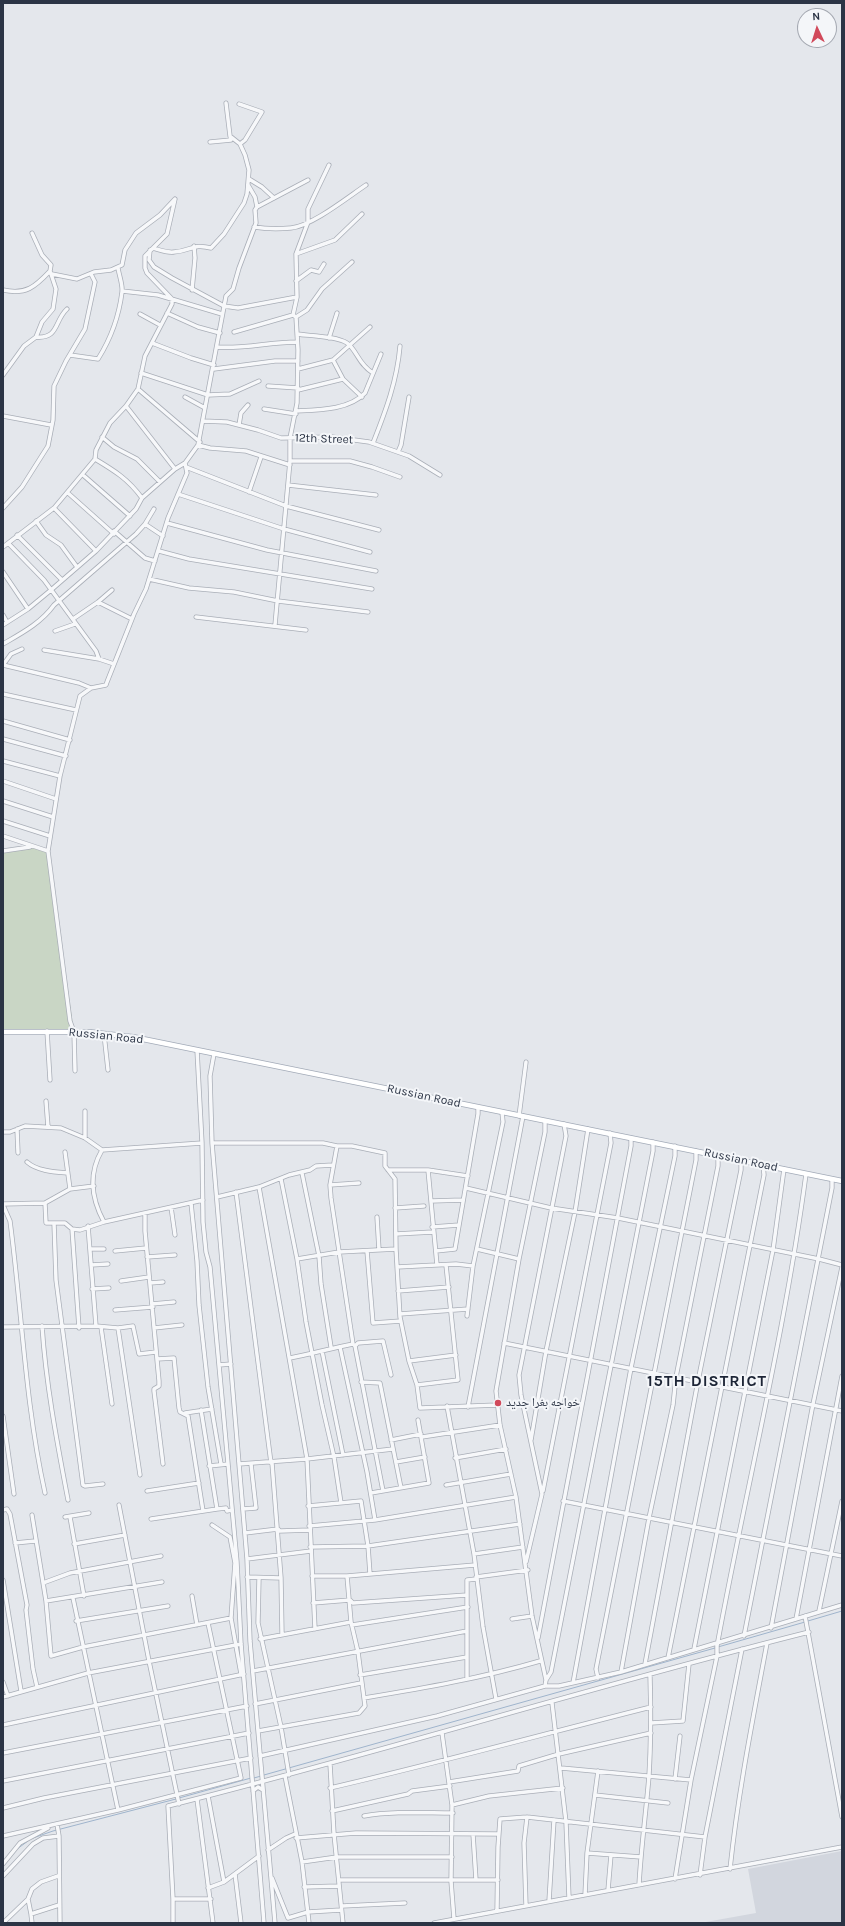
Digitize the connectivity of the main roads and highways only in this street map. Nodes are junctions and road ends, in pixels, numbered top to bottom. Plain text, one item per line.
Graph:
1 (3, 1032) edge
2 (842, 1181) edge

1 - 2 main road, Russian Road

